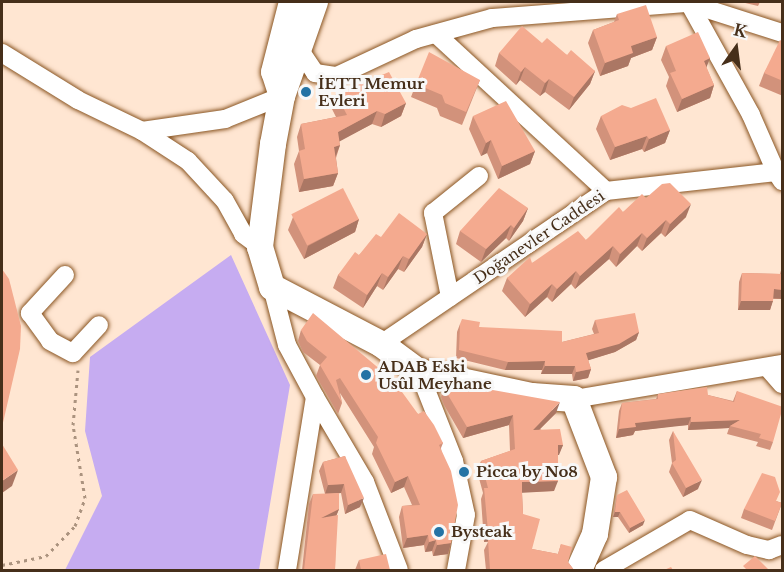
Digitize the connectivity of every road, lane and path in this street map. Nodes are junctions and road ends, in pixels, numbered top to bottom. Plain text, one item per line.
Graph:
1 (278, 2) edge
2 (292, 2) edge
3 (315, 2) edge
4 (686, 2) edge
5 (783, 33) edge
6 (436, 34) junction
7 (289, 45) junction
8 (2, 53) edge
9 (282, 96) junction
10 (142, 131) junction
11 (479, 176) dead end
12 (779, 177) edge
13 (606, 190) junction
14 (260, 248) junction
15 (64, 275) dead end
16 (272, 287) junction
17 (450, 297) junction
18 (99, 325) dead end
19 (381, 344) junction
20 (73, 353) junction
21 (775, 365) edge
22 (419, 372) junction
23 (783, 384) edge
24 (315, 398) junction
25 (574, 399) junction
26 (783, 545) edge
27 (2, 565) edge
28 (287, 570) edge
29 (399, 570) edge
30 (456, 570) edge
31 (579, 570) edge
32 (604, 570) edge

1 - 7 street
2 - 7 street
3 - 7 street
4 - 5 street
4 - 6 street
4 - 12 street
6 - 7 street
6 - 13 street
7 - 9 street
8 - 10 street
9 - 10 street
9 - 14 street
10 - 14 street
11 - 17 street
12 - 13 street, Doğanevler Caddesi
13 - 17 street, Doğanevler Caddesi
14 - 16 street
15 - 20 street
16 - 19 street
16 - 24 street
17 - 19 street, Doğanevler Caddesi
18 - 20 street
19 - 22 street
20 - 27 path
21 - 23 street
21 - 25 street
22 - 25 street
22 - 30 street
24 - 28 street
24 - 29 street
25 - 31 street
26 - 32 street

